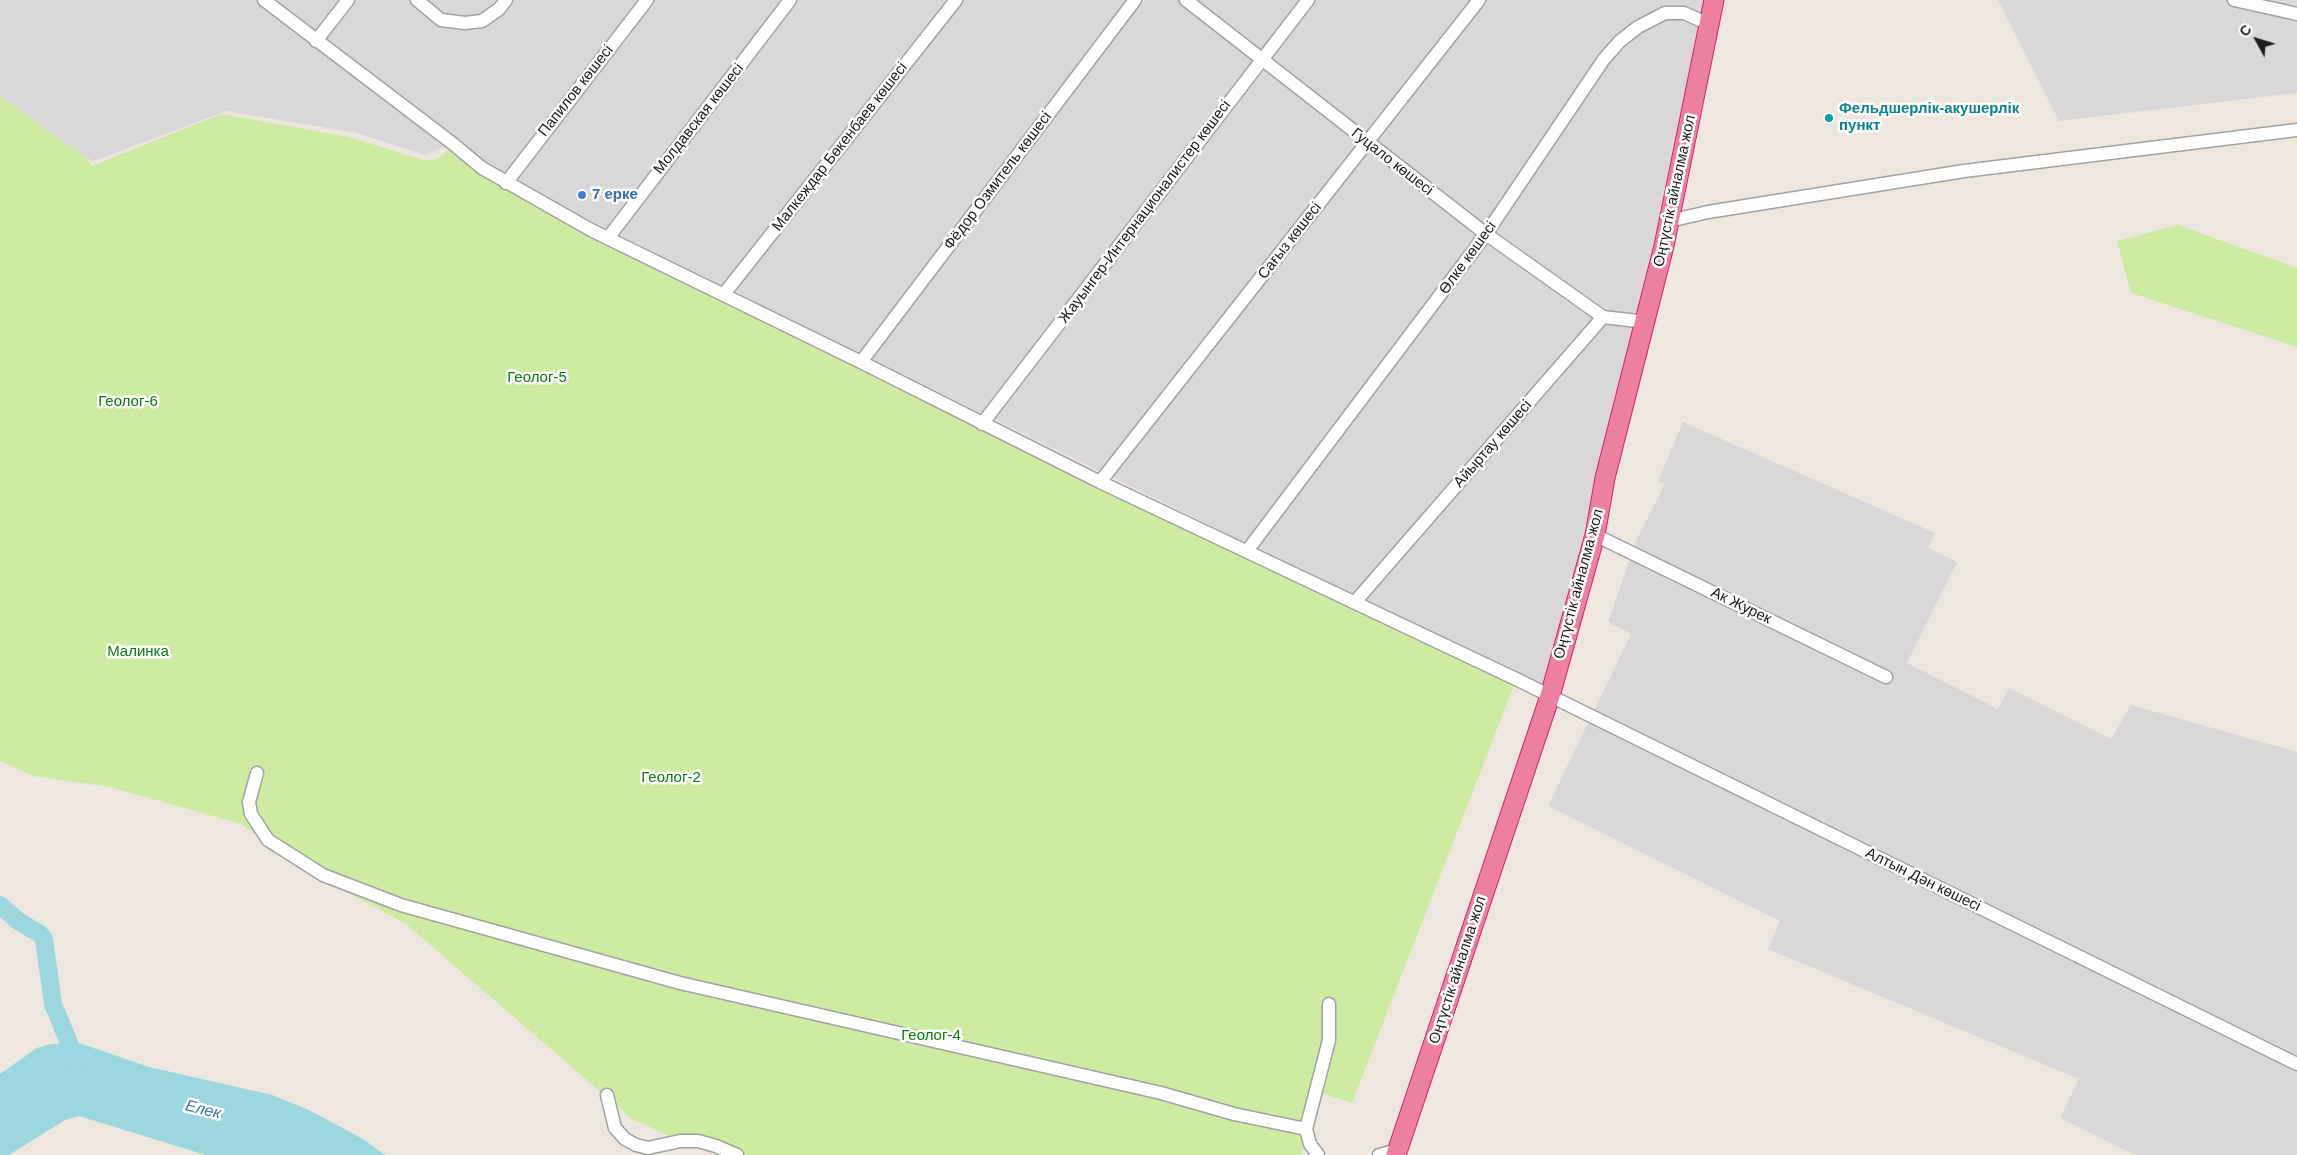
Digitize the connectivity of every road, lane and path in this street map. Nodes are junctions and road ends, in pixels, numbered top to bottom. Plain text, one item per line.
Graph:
1 (264, 0) edge
2 (348, 0) edge
3 (417, 0) edge
4 (506, 0) edge
5 (647, 0) edge
6 (790, 0) edge
7 (956, 0) edge
8 (1136, 0) edge
9 (1186, 0) edge
10 (1308, 0) edge
11 (1479, 0) edge
12 (1714, 0) edge
13 (2234, 0) edge
14 (2297, 14) edge
15 (1711, 25) junction
16 (316, 42) junction
17 (1263, 58) junction
18 (2297, 130) edge
19 (1367, 143) junction
20 (506, 183) junction
21 (1669, 221) junction
22 (1486, 234) junction
23 (608, 238) junction
24 (724, 294) junction
25 (1603, 318) junction
26 (1646, 322) junction
27 (861, 362) junction
28 (982, 424) junction
29 (1100, 482) junction
30 (1595, 535) junction
31 (1247, 551) junction
32 (1355, 602) junction
33 (1886, 677) dead end
34 (1550, 696) junction
35 (257, 773) dead end
36 (1329, 1004) dead end
37 (2297, 1064) edge
38 (607, 1095) dead end
39 (1306, 1129) junction
40 (1397, 1152) edge
41 (737, 1155) edge
42 (1318, 1155) edge
43 (1379, 1155) edge

1 - 16 street, Алтын Дән көшесі
2 - 16 street
3 - 4 street
5 - 20 street, Папилов көшесі
6 - 23 street, Молдавская көшесі
7 - 24 street, Малкеждар Бөкенбаев көшесі
8 - 27 street, Фёдор Озмитель көшесі
9 - 17 street, Гуцало көшесі
10 - 17 street, Жауынгер-Интернационалистер көшесі
11 - 19 street, Сағыз көшесі
12 - 15 highway, Оңтүстік айналма жол
13 - 14 street
15 - 21 highway, Оңтүстік айналма жол
15 - 22 street, Өлке көшесі
16 - 20 street, Алтын Дән көшесі
17 - 19 street, Гуцало көшесі
17 - 28 street, Жауынгер-Интернационалистер көшесі
18 - 21 street
19 - 22 street, Гуцало көшесі
19 - 29 street, Сағыз көшесі
20 - 23 street, Алтын Дән көшесі
21 - 26 highway, Оңтүстік айналма жол
22 - 25 street, Гуцало көшесі
22 - 31 street, Өлке көшесі
23 - 24 street, Алтын Дән көшесі
24 - 27 street, Алтын Дән көшесі
25 - 26 street
25 - 32 street, Айыртау көшесі
26 - 30 highway, Оңтүстік айналма жол
27 - 28 street, Алтын Дән көшесі
28 - 29 street, Алтын Дән көшесі
29 - 31 street, Алтын Дән көшесі
30 - 33 street, Ак Журек
30 - 34 highway, Оңтүстік айналма жол
31 - 32 street, Алтын Дән көшесі
32 - 34 street, Алтын Дән көшесі
34 - 37 street, Алтын Дән көшесі
34 - 40 highway, Оңтүстік айналма жол
35 - 39 street
36 - 39 street
38 - 41 street
39 - 42 street
40 - 43 street

